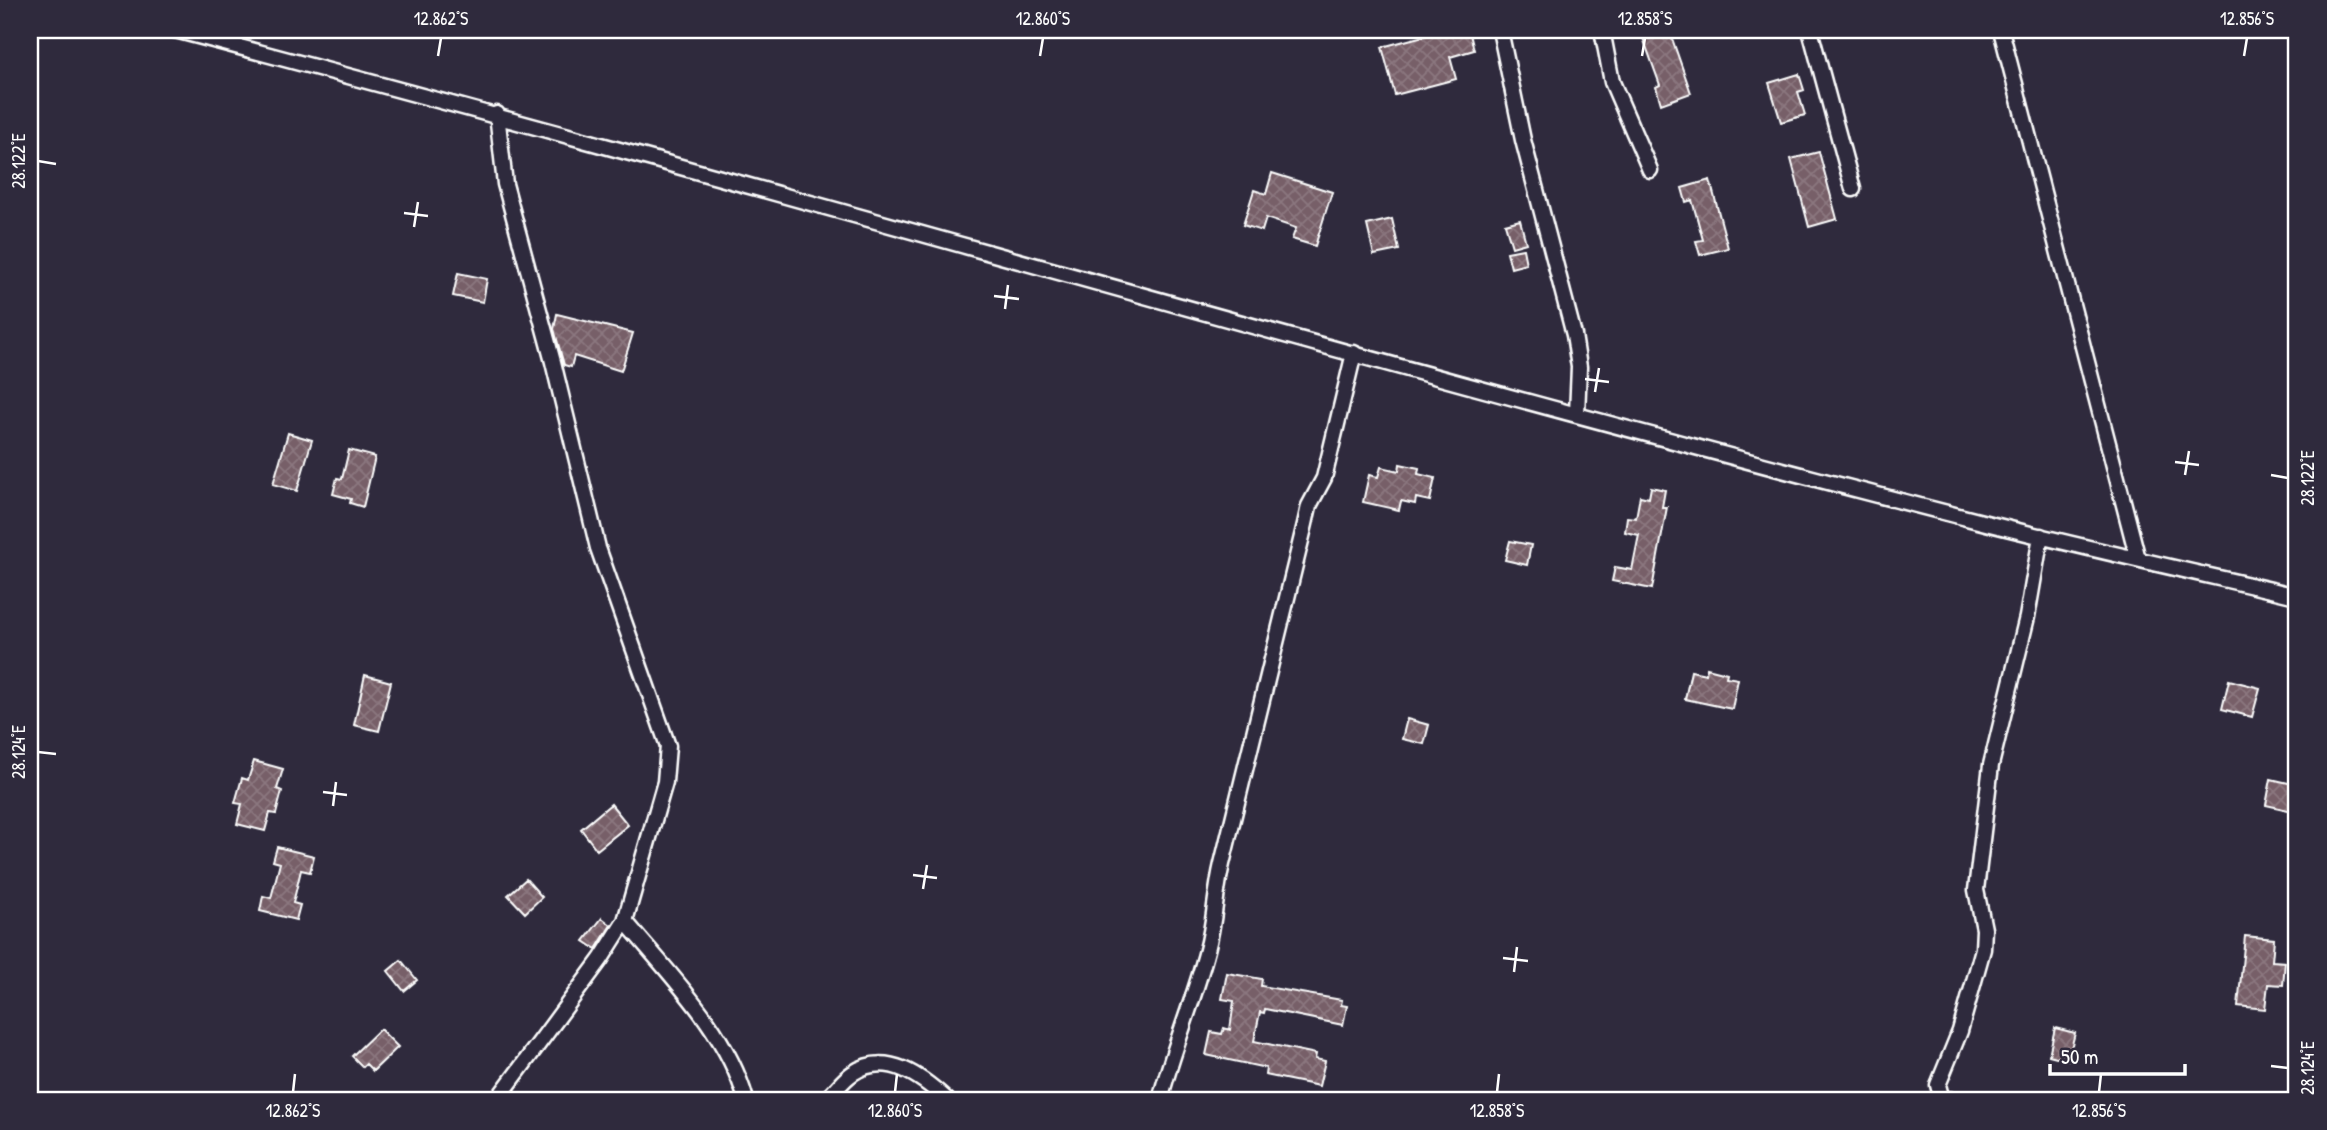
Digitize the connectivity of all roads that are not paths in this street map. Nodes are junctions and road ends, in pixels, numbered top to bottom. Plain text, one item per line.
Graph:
1 (175, 30) edge
2 (1500, 30) edge
3 (1602, 30) edge
4 (1810, 30) edge
5 (2001, 30) edge
6 (497, 114) junction
7 (1650, 170) dead end
8 (1853, 189) dead end
9 (1354, 353) junction
10 (1577, 414) junction
11 (2041, 536) junction
12 (2138, 559) junction
13 (2297, 596) edge
14 (625, 921) junction
15 (497, 1100) edge
16 (746, 1100) edge
17 (825, 1100) edge
18 (947, 1100) edge
19 (1160, 1100) edge
20 (1951, 1100) edge

1 - 6 street
2 - 10 street
3 - 7 street
4 - 8 street
5 - 12 street
6 - 9 street
6 - 14 street
9 - 10 street
9 - 19 street
10 - 11 street
11 - 12 street
11 - 20 street
12 - 13 street
14 - 15 street
14 - 16 street
17 - 18 street

